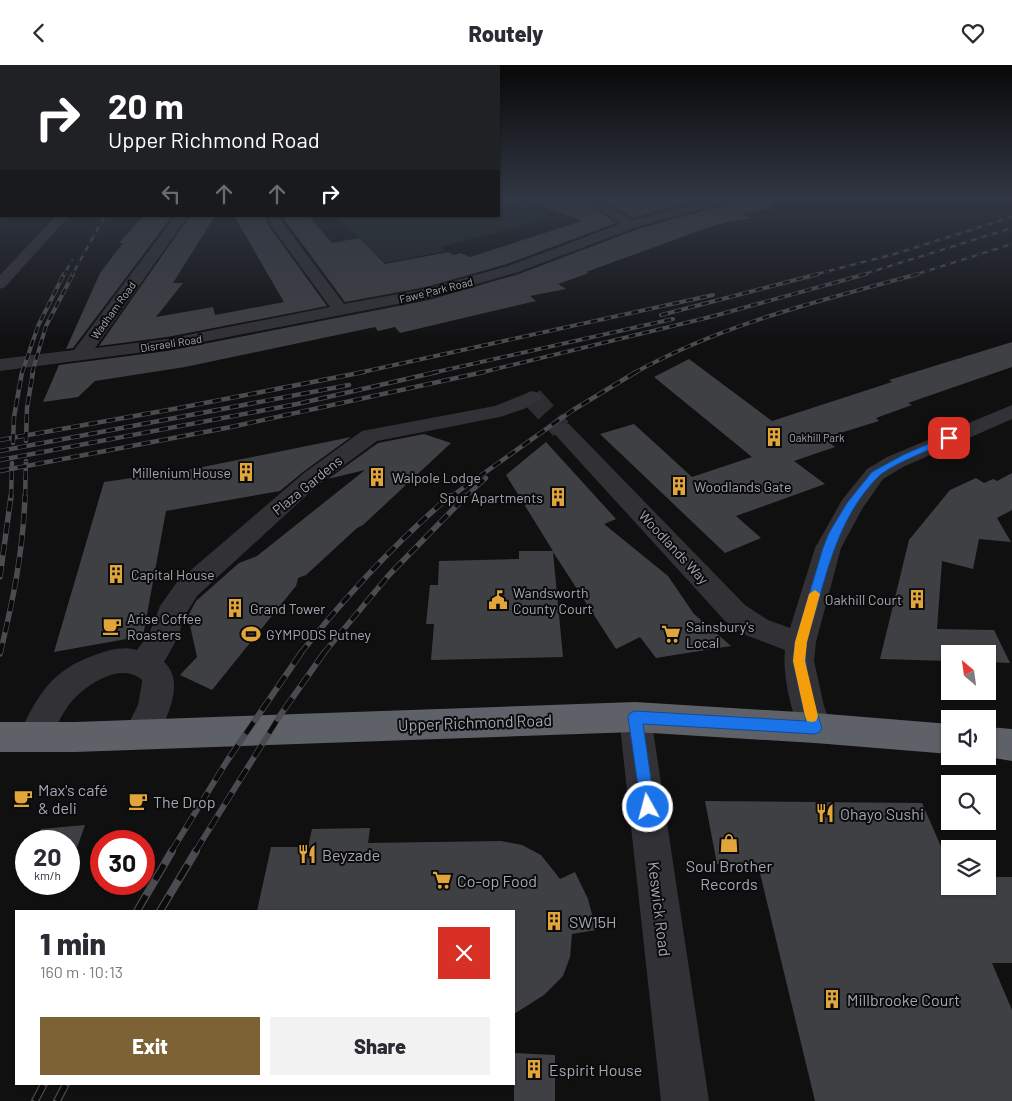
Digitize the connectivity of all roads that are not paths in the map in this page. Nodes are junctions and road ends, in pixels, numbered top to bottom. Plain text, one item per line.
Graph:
1 (36, 245) edge
2 (160, 245) edge
3 (292, 245) edge
4 (575, 245) edge
5 (0, 284) edge
6 (340, 311) junction
7 (80, 355) junction
8 (0, 365) edge
9 (532, 397) dead end
10 (1012, 411) edge
11 (561, 429) tunnel mouth
12 (801, 642) junction
13 (144, 664) junction
14 (635, 717) junction
15 (815, 728) junction
16 (141, 733) junction
17 (0, 737) edge
18 (35, 737) junction
19 (941, 738) edge
20 (996, 744) edge
21 (1012, 745) edge
22 (685, 1101) edge

1 - 5 street
2 - 7 street, Wadham Road
3 - 6 street
4 - 6 street, Fawe Park Road
6 - 7 street, Disraeli Road
7 - 8 street, Disraeli Road
9 - 13 street, Plaza Gardens
10 - 12 street
11 - 12 street, Woodlands Way
12 - 15 street
13 - 16 street
13 - 18 street
14 - 15 highway, Upper Richmond Road
14 - 16 highway, Upper Richmond Road
14 - 22 street, Keswick Road
15 - 19 highway, Upper Richmond Road
16 - 18 highway, Upper Richmond Road
17 - 18 highway, Upper Richmond Road
20 - 21 highway

